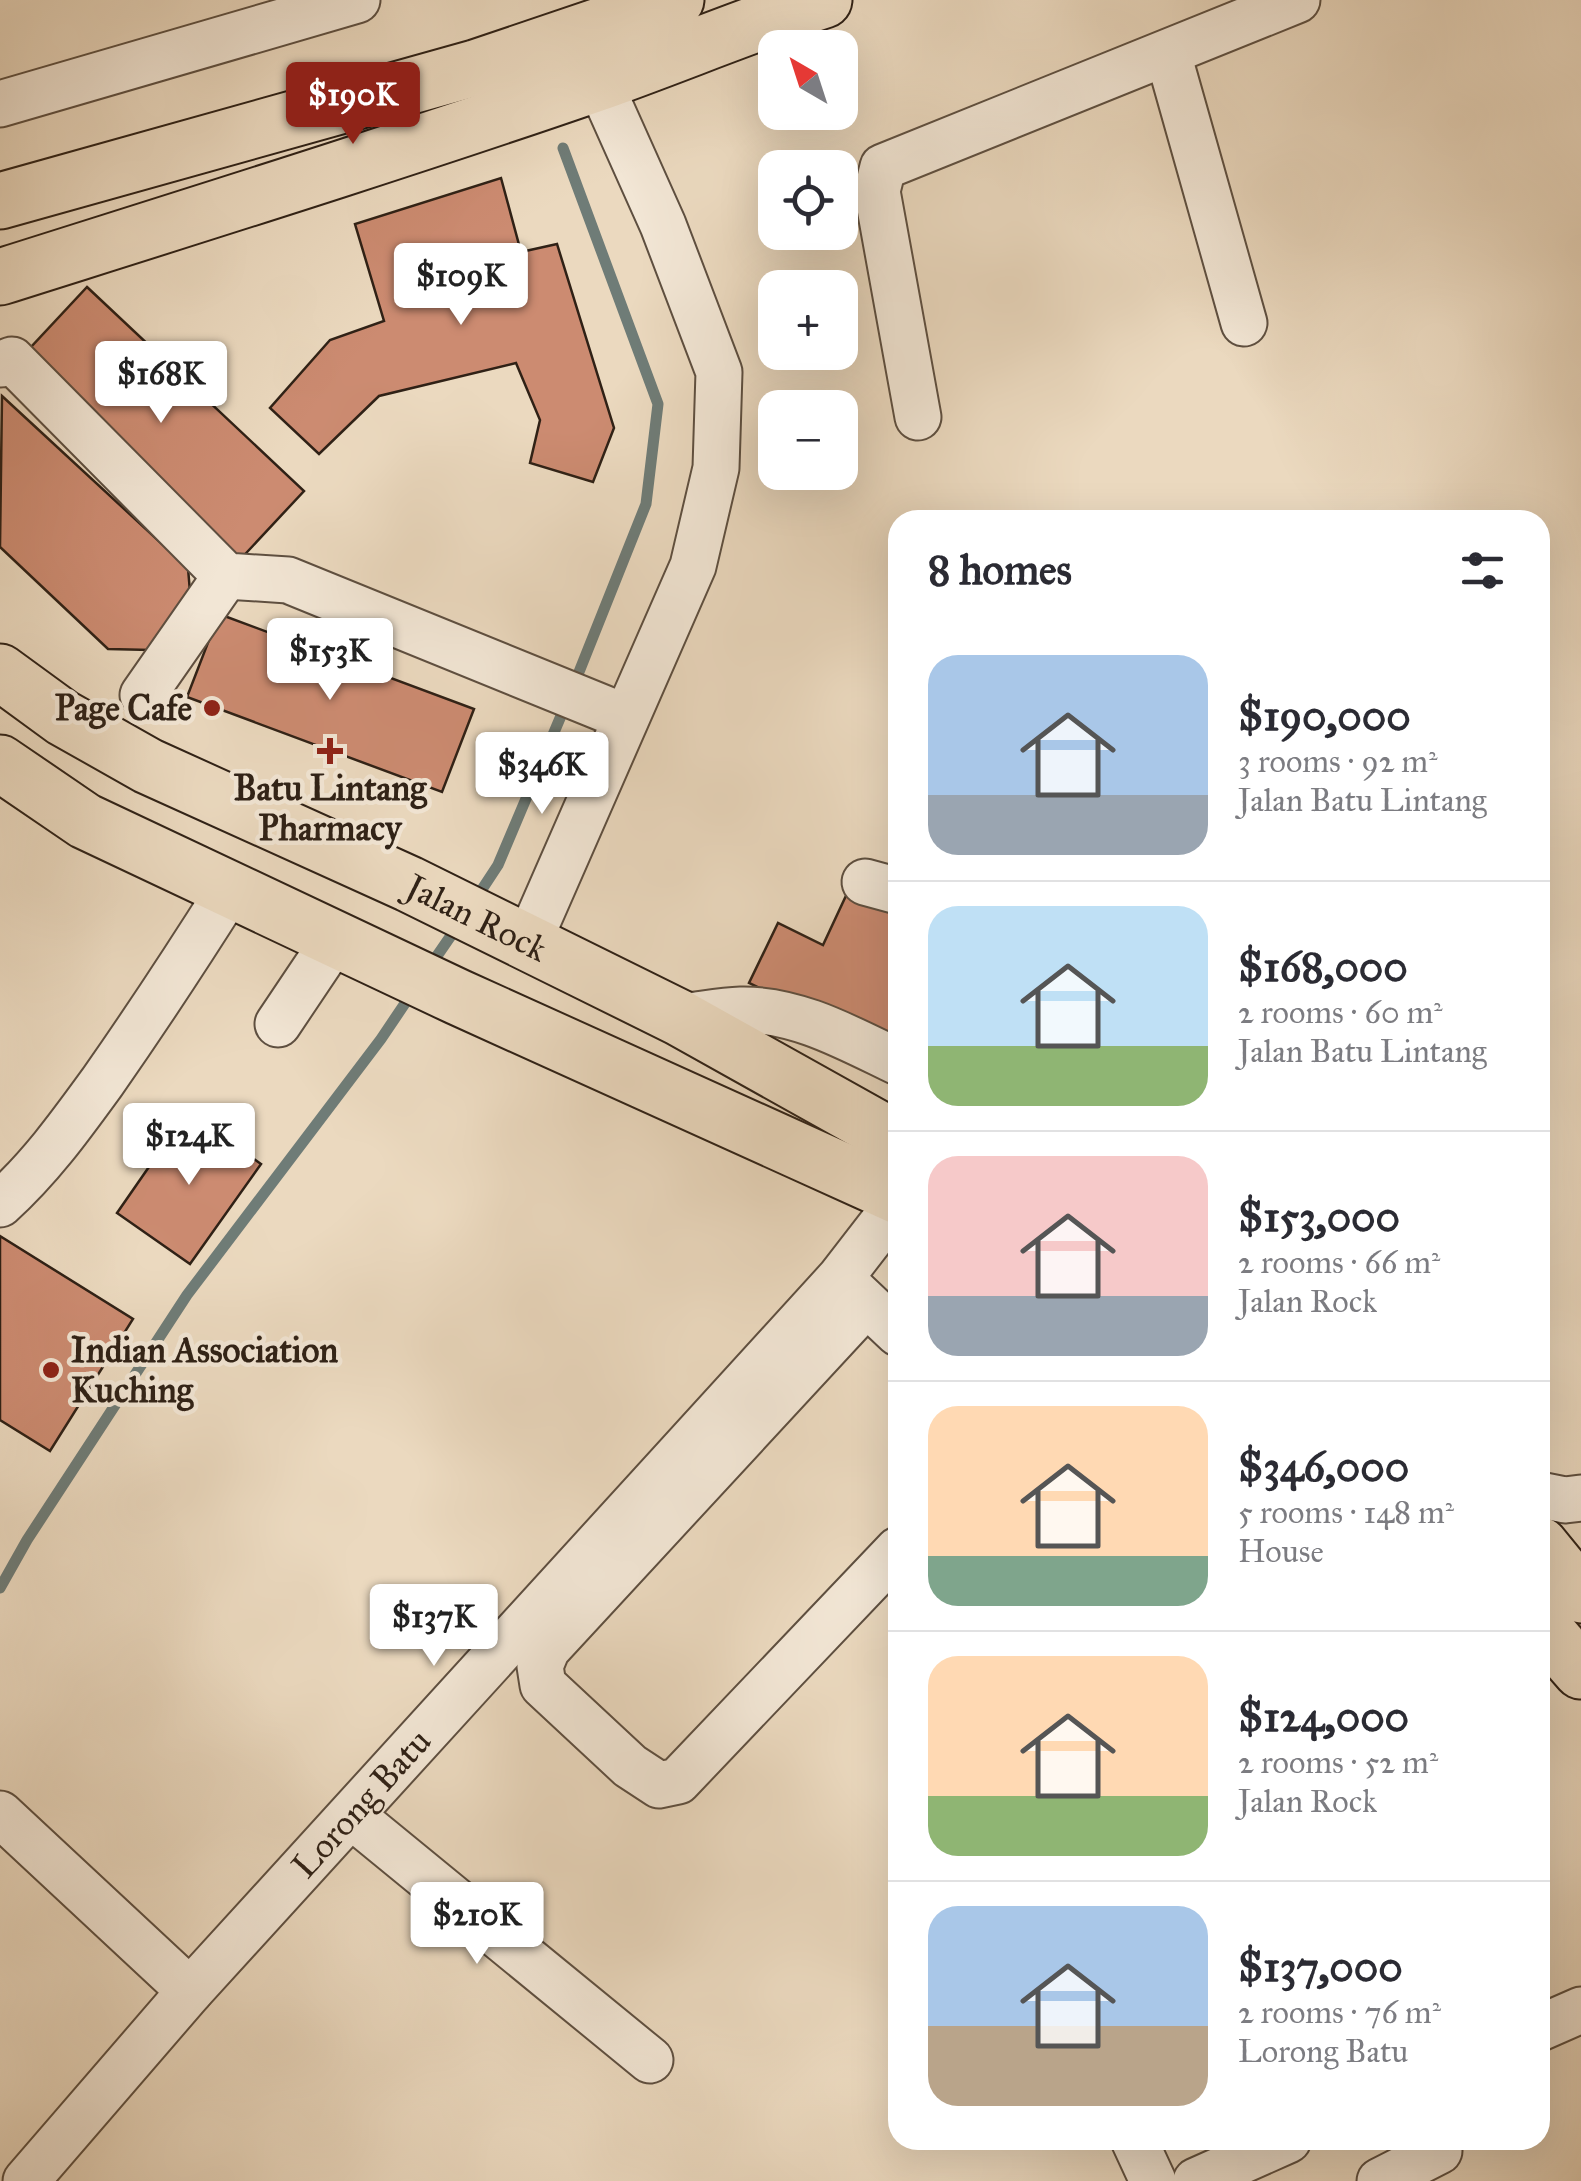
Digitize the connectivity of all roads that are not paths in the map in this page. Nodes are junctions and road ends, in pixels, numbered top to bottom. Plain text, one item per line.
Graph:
1 (357, 0) edge
2 (676, 0) edge
3 (824, 0) edge
4 (1298, 0) edge
5 (1168, 54) junction
6 (599, 82) junction
7 (0, 104) edge
8 (0, 201) edge
9 (9, 277) edge
10 (1244, 323) dead end
11 (1, 364) edge
12 (918, 417) dead end
13 (226, 576) junction
14 (0, 672) edge
15 (143, 695) dead end
16 (611, 711) junction
17 (0, 763) edge
18 (0, 809) edge
19 (85, 820) junction
20 (230, 889) junction
21 (334, 939) junction
22 (514, 939) junction
23 (678, 1018) junction
24 (278, 1024) dead end
25 (888, 1057) edge
26 (888, 1123) edge
27 (888, 1194) edge
28 (0, 1204) edge
29 (888, 1234) edge
30 (868, 1305) edge
31 (1550, 1497) edge
32 (1581, 1498) edge
33 (1550, 1557) edge
34 (888, 1560) edge
35 (1581, 1595) edge
36 (1550, 1635) edge
37 (1581, 1670) edge
38 (0, 1814) edge
39 (352, 1816) junction
40 (190, 1991) junction
41 (1581, 2010) edge
42 (1550, 2024) edge
43 (650, 2060) dead end
44 (1139, 2150) edge
45 (1266, 2150) edge
46 (1443, 2157) edge
47 (26, 2181) edge
48 (1153, 2181) edge
49 (1196, 2181) edge
50 (1380, 2181) edge

1 - 7 street
2 - 8 main road
3 - 6 main road
4 - 5 street
5 - 10 street
5 - 12 street
6 - 9 main road
6 - 16 street
11 - 13 street
13 - 15 street
13 - 16 street
14 - 22 main road, Jalan Rock
16 - 22 street
17 - 19 main road
18 - 19 main road
19 - 20 main road
20 - 21 main road
20 - 28 street
21 - 24 street
21 - 27 main road
22 - 23 main road, Jalan Rock
23 - 25 street
23 - 26 main road, Jalan Rock
29 - 30 street, Lorong Batu
30 - 34 street
30 - 39 street, Lorong Batu
31 - 32 street
33 - 35 main road
36 - 37 main road
38 - 40 street
39 - 40 street, Lorong Batu
39 - 43 street
40 - 47 street, Lorong Batu
41 - 42 street
44 - 48 street
45 - 49 street
46 - 50 street

